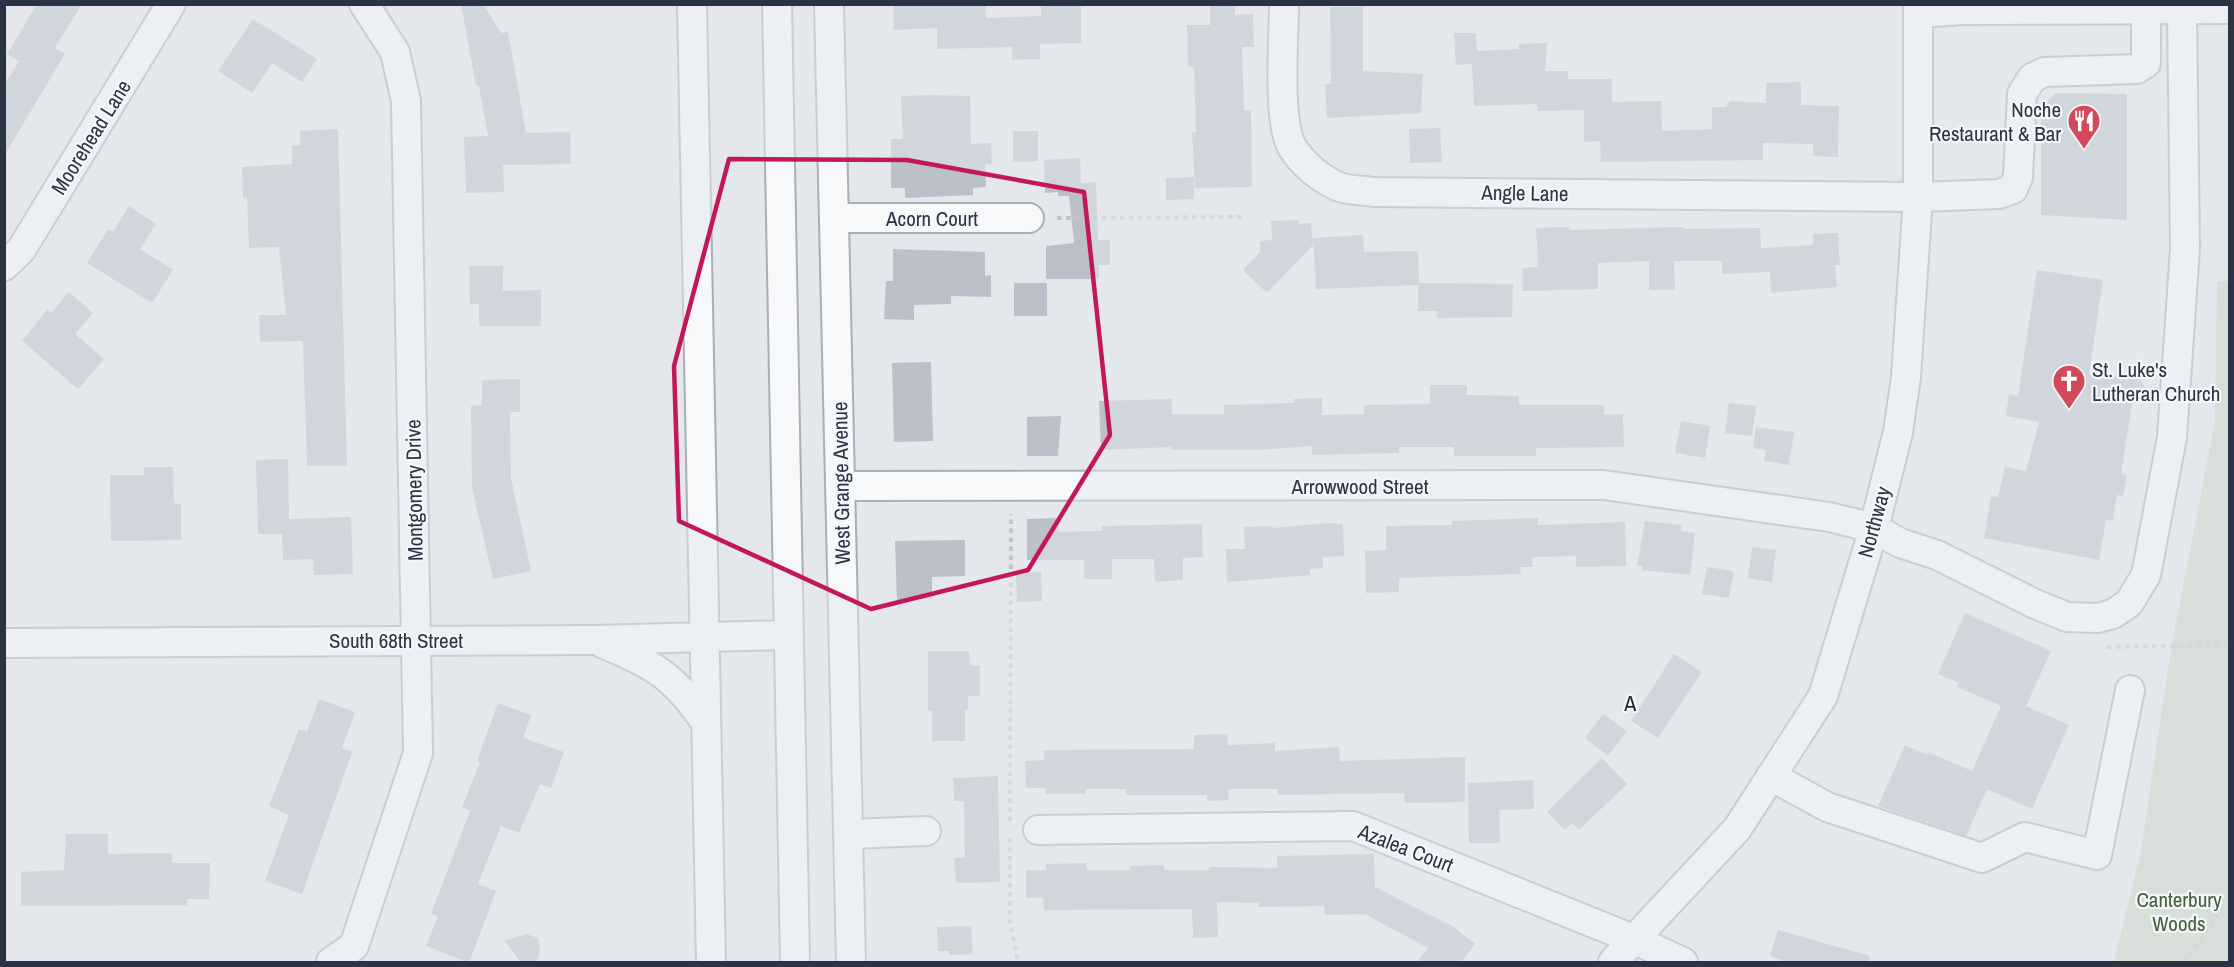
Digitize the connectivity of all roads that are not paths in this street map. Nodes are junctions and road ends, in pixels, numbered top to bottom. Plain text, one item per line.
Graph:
1 (171, 4) edge
2 (364, 4) edge
3 (692, 4) edge
4 (777, 4) edge
5 (829, 4) edge
6 (1284, 4) edge
7 (1918, 9) edge
8 (2229, 9) edge
9 (2146, 10) junction
10 (2182, 10) junction
11 (1918, 197) junction
12 (834, 218) junction
13 (1029, 218) road end
14 (4, 266) edge
15 (842, 486) junction
16 (1874, 528) junction
17 (788, 635) junction
18 (704, 638) junction
19 (417, 639) junction
20 (593, 640) junction
21 (4, 643) edge
22 (2130, 690) dead end
23 (706, 723) junction
24 (1771, 776) junction
25 (1038, 830) dead end
26 (926, 831) dead end
27 (849, 834) junction
28 (1633, 939) junction
29 (331, 963) edge
30 (711, 963) edge
31 (795, 963) edge
32 (851, 963) edge
33 (1613, 963) edge
34 (1683, 963) edge

1 - 14 street, Moorehead Lane
2 - 19 street, Montgomery Drive
3 - 18 street
4 - 17 street
5 - 12 street, West Grange Avenue
6 - 11 street, Angle Lane
7 - 9 street
7 - 11 street, Northway
8 - 10 street
9 - 10 street
9 - 11 street, Angle Lane
10 - 16 street, Arrowwood Street
11 - 16 street, Northway
12 - 13 street, Acorn Court
12 - 15 street, West Grange Avenue
15 - 16 street, Arrowwood Street
15 - 27 street, West Grange Avenue
16 - 24 street, Northway
17 - 18 street, South 68th Street
17 - 31 street
18 - 20 street, South 68th Street
18 - 23 street
19 - 20 street, South 68th Street
19 - 21 street, South 68th Street
19 - 29 street, Montgomery Drive
20 - 23 street
22 - 24 street
23 - 30 street
24 - 28 street, Northway
25 - 28 street, Azalea Court
26 - 27 street
27 - 32 street, West Grange Avenue
28 - 33 street, Northway
28 - 34 street, Azalea Court

